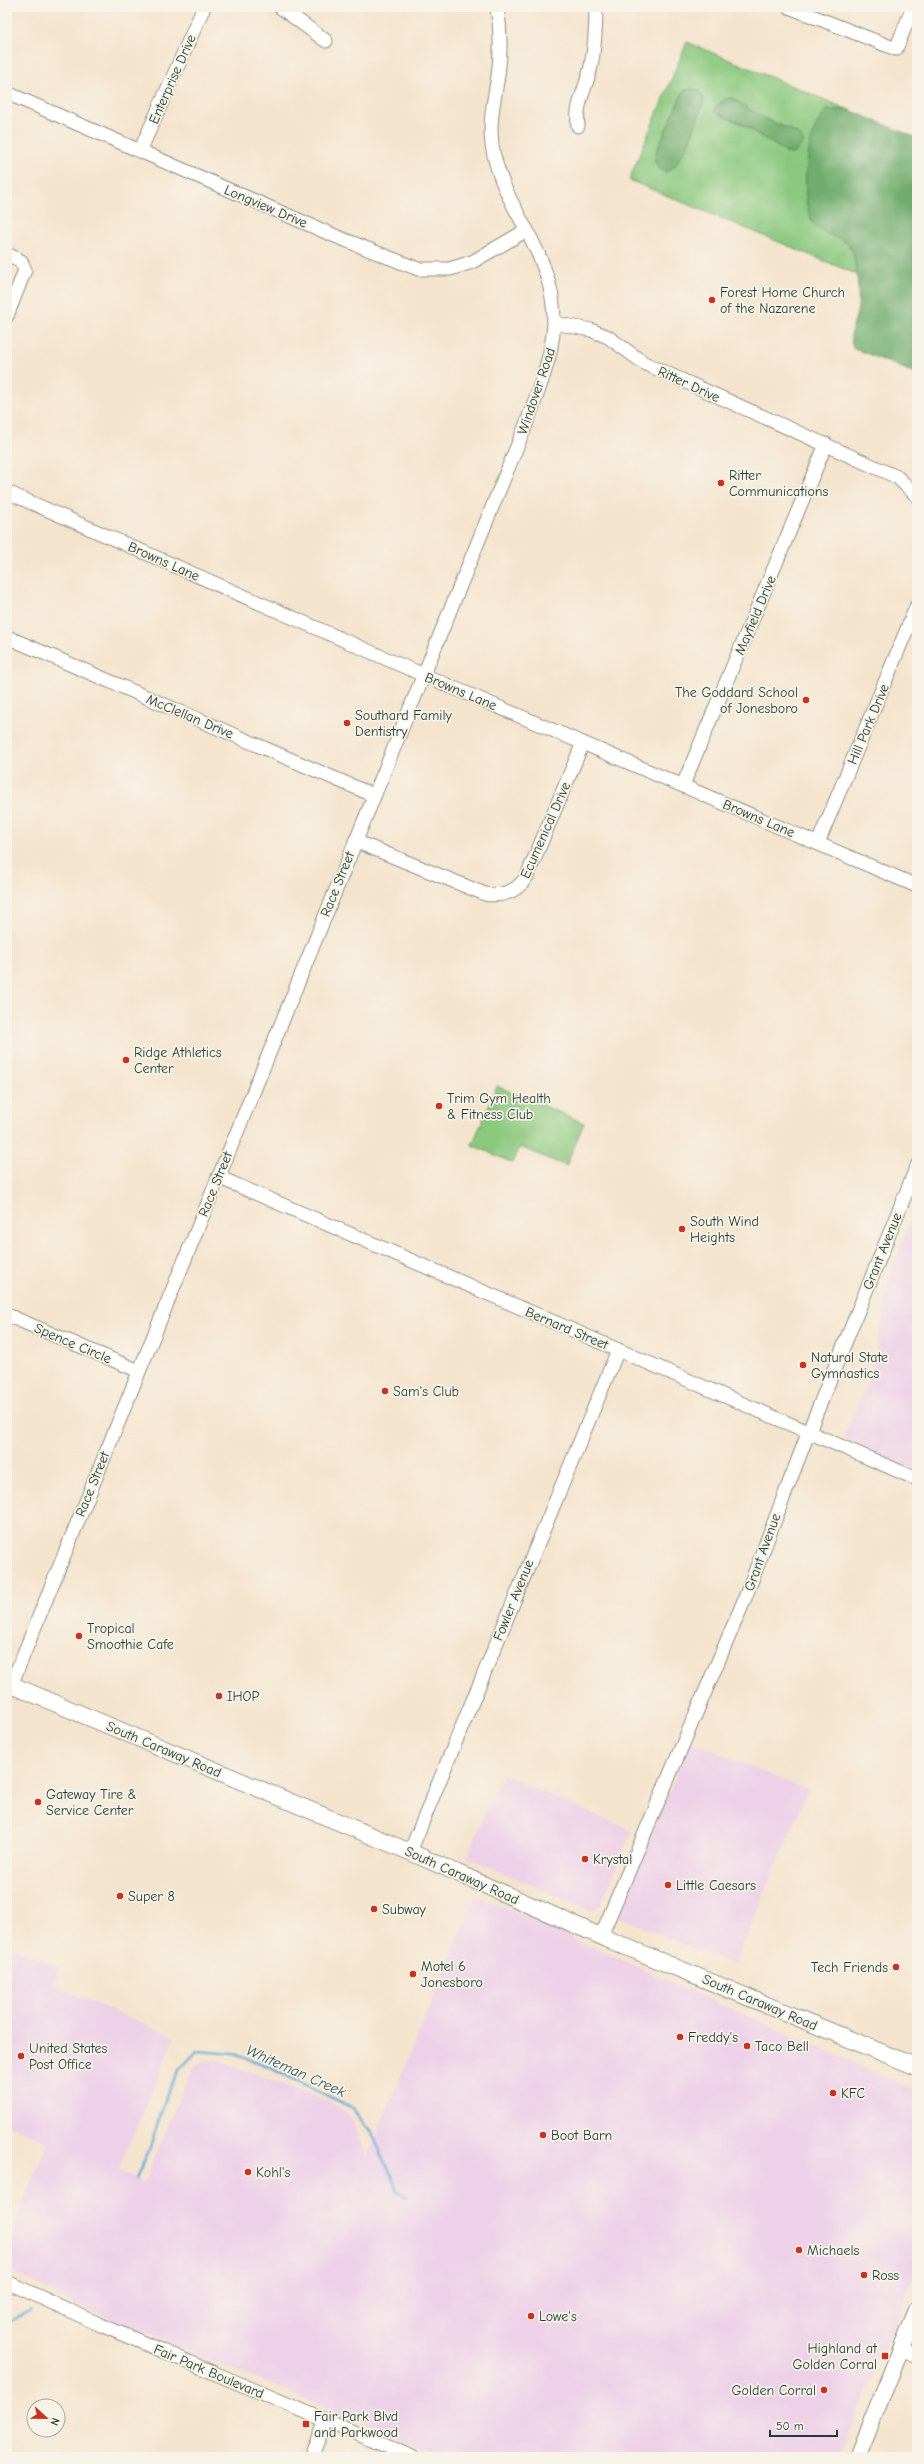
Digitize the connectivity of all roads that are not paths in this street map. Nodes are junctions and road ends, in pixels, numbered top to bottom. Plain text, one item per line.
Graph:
1 (204, 7) edge
2 (280, 7) edge
3 (496, 7) edge
4 (596, 7) edge
5 (789, 7) edge
6 (913, 7) edge
7 (326, 41) dead end
8 (7, 93) edge
9 (578, 126) dead end
10 (140, 151) junction
11 (527, 230) junction
12 (7, 254) edge
13 (7, 316) edge
14 (554, 324) junction
15 (826, 444) junction
16 (7, 492) edge
17 (917, 496) edge
18 (917, 605) edge
19 (7, 637) edge
20 (423, 674) junction
21 (583, 743) junction
22 (683, 785) junction
23 (374, 795) junction
24 (355, 841) junction
25 (818, 843) junction
26 (917, 886) edge
27 (917, 1166) edge
28 (218, 1177) junction
29 (8, 1318) edge
30 (618, 1350) junction
31 (138, 1371) junction
32 (809, 1431) junction
33 (917, 1479) edge
34 (8, 1688) edge
35 (410, 1852) junction
36 (601, 1936) junction
37 (900, 2060) junction
38 (917, 2064) edge
39 (917, 2067) edge
40 (917, 2072) edge
41 (7, 2282) edge
42 (917, 2310) edge
43 (901, 2350) junction
44 (917, 2357) edge
45 (326, 2421) junction
46 (310, 2457) edge
47 (412, 2457) edge
48 (857, 2457) edge

1 - 10 street, Enterprise Drive
2 - 7 street
3 - 11 street, Windover Road
4 - 9 street
5 - 6 street
8 - 10 street, Longview Drive
10 - 11 street, Longview Drive
11 - 14 street, Windover Road
12 - 13 street
14 - 15 street, Ritter Drive
14 - 20 street, Windover Road
15 - 17 street
15 - 22 street, Mayfield Drive
16 - 20 street, Browns Lane
18 - 25 street, Hill Park Drive
19 - 23 street, McClellan Drive
20 - 21 street, Browns Lane
20 - 23 street, Race Street
21 - 22 street, Browns Lane
21 - 24 street, Ecumenical Drive
22 - 25 street, Browns Lane
23 - 24 street, Race Street
24 - 28 street, Race Street
25 - 26 street, Browns Lane
27 - 32 street, Grant Avenue
28 - 30 street, Bernard Street
28 - 31 street, Race Street
29 - 31 street, Spence Circle
30 - 32 street, Bernard Street
30 - 35 street, Fowler Avenue
31 - 34 street, Race Street
32 - 33 street, Bernard Street
32 - 36 street, Grant Avenue
34 - 35 main road, South Caraway Road
35 - 36 main road, South Caraway Road
36 - 37 main road, South Caraway Road
37 - 38 main road
37 - 39 main road, South Caraway Road
37 - 40 main road
41 - 45 street, Fair Park Boulevard
42 - 43 main road
43 - 44 street
43 - 48 main road
45 - 46 street
45 - 47 street, Fair Park Boulevard

